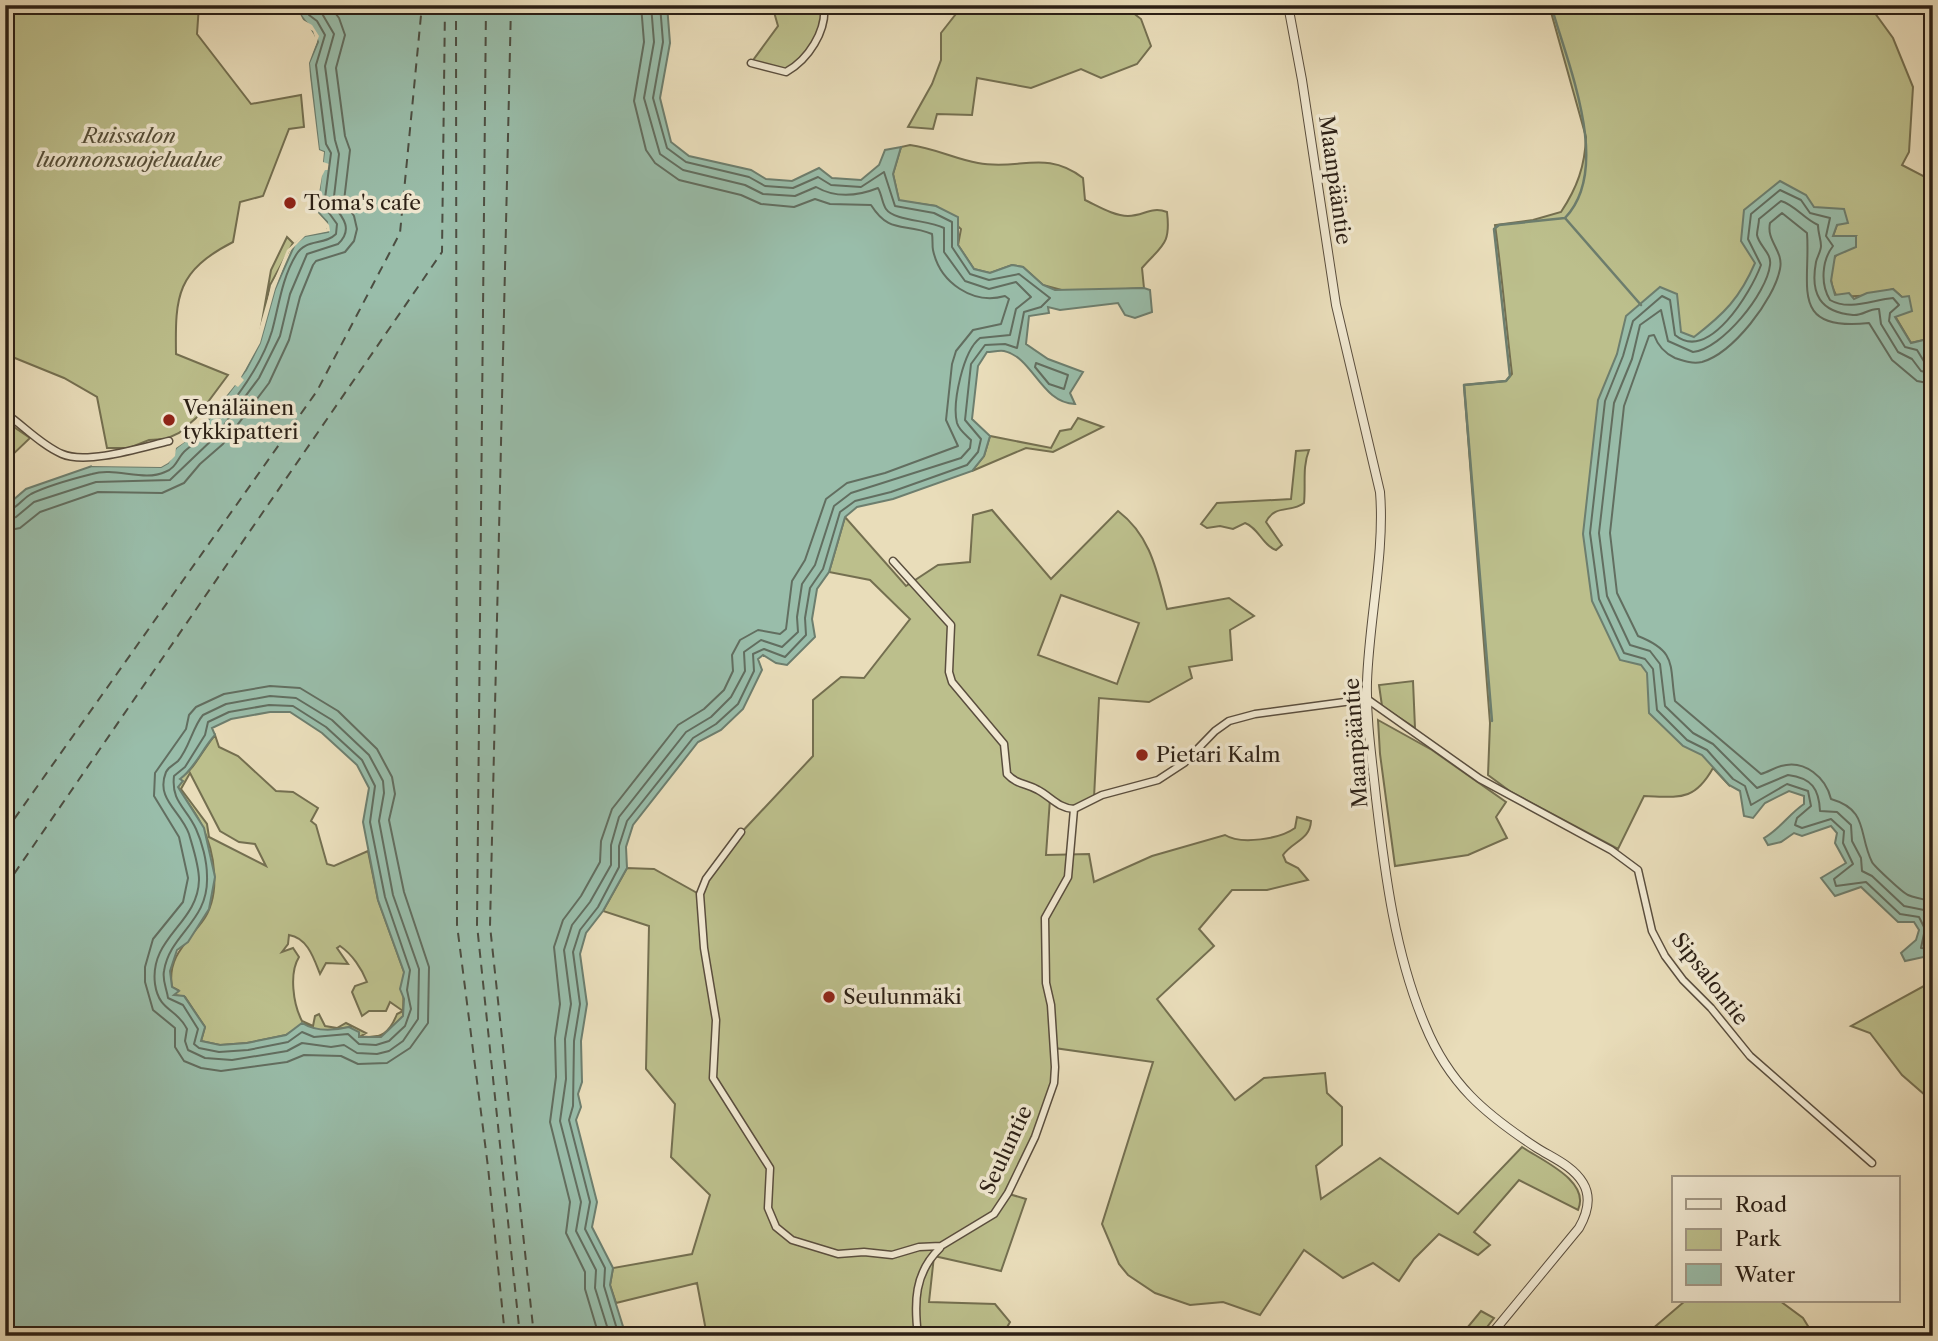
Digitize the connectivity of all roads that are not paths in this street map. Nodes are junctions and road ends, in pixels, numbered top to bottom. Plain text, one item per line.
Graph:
1 (824, 5) edge
2 (1287, 5) edge
3 (751, 63) dead end
4 (1933, 222) edge
5 (1933, 259) edge
6 (5, 413) edge
7 (169, 441) dead end
8 (893, 561) dead end
9 (1367, 699) junction
10 (1074, 809) junction
11 (741, 832) dead end
12 (1872, 1163) dead end
13 (941, 1246) junction
14 (918, 1336) edge
15 (1490, 1336) edge

1 - 3 street
2 - 9 street, Maanpääntie
4 - 5 street
6 - 7 street
8 - 10 street
9 - 10 street
9 - 12 street, Sipsalontie
9 - 15 street, Maanpääntie
10 - 13 street, Seuluntie
11 - 13 street, Seuluntie
13 - 14 street

